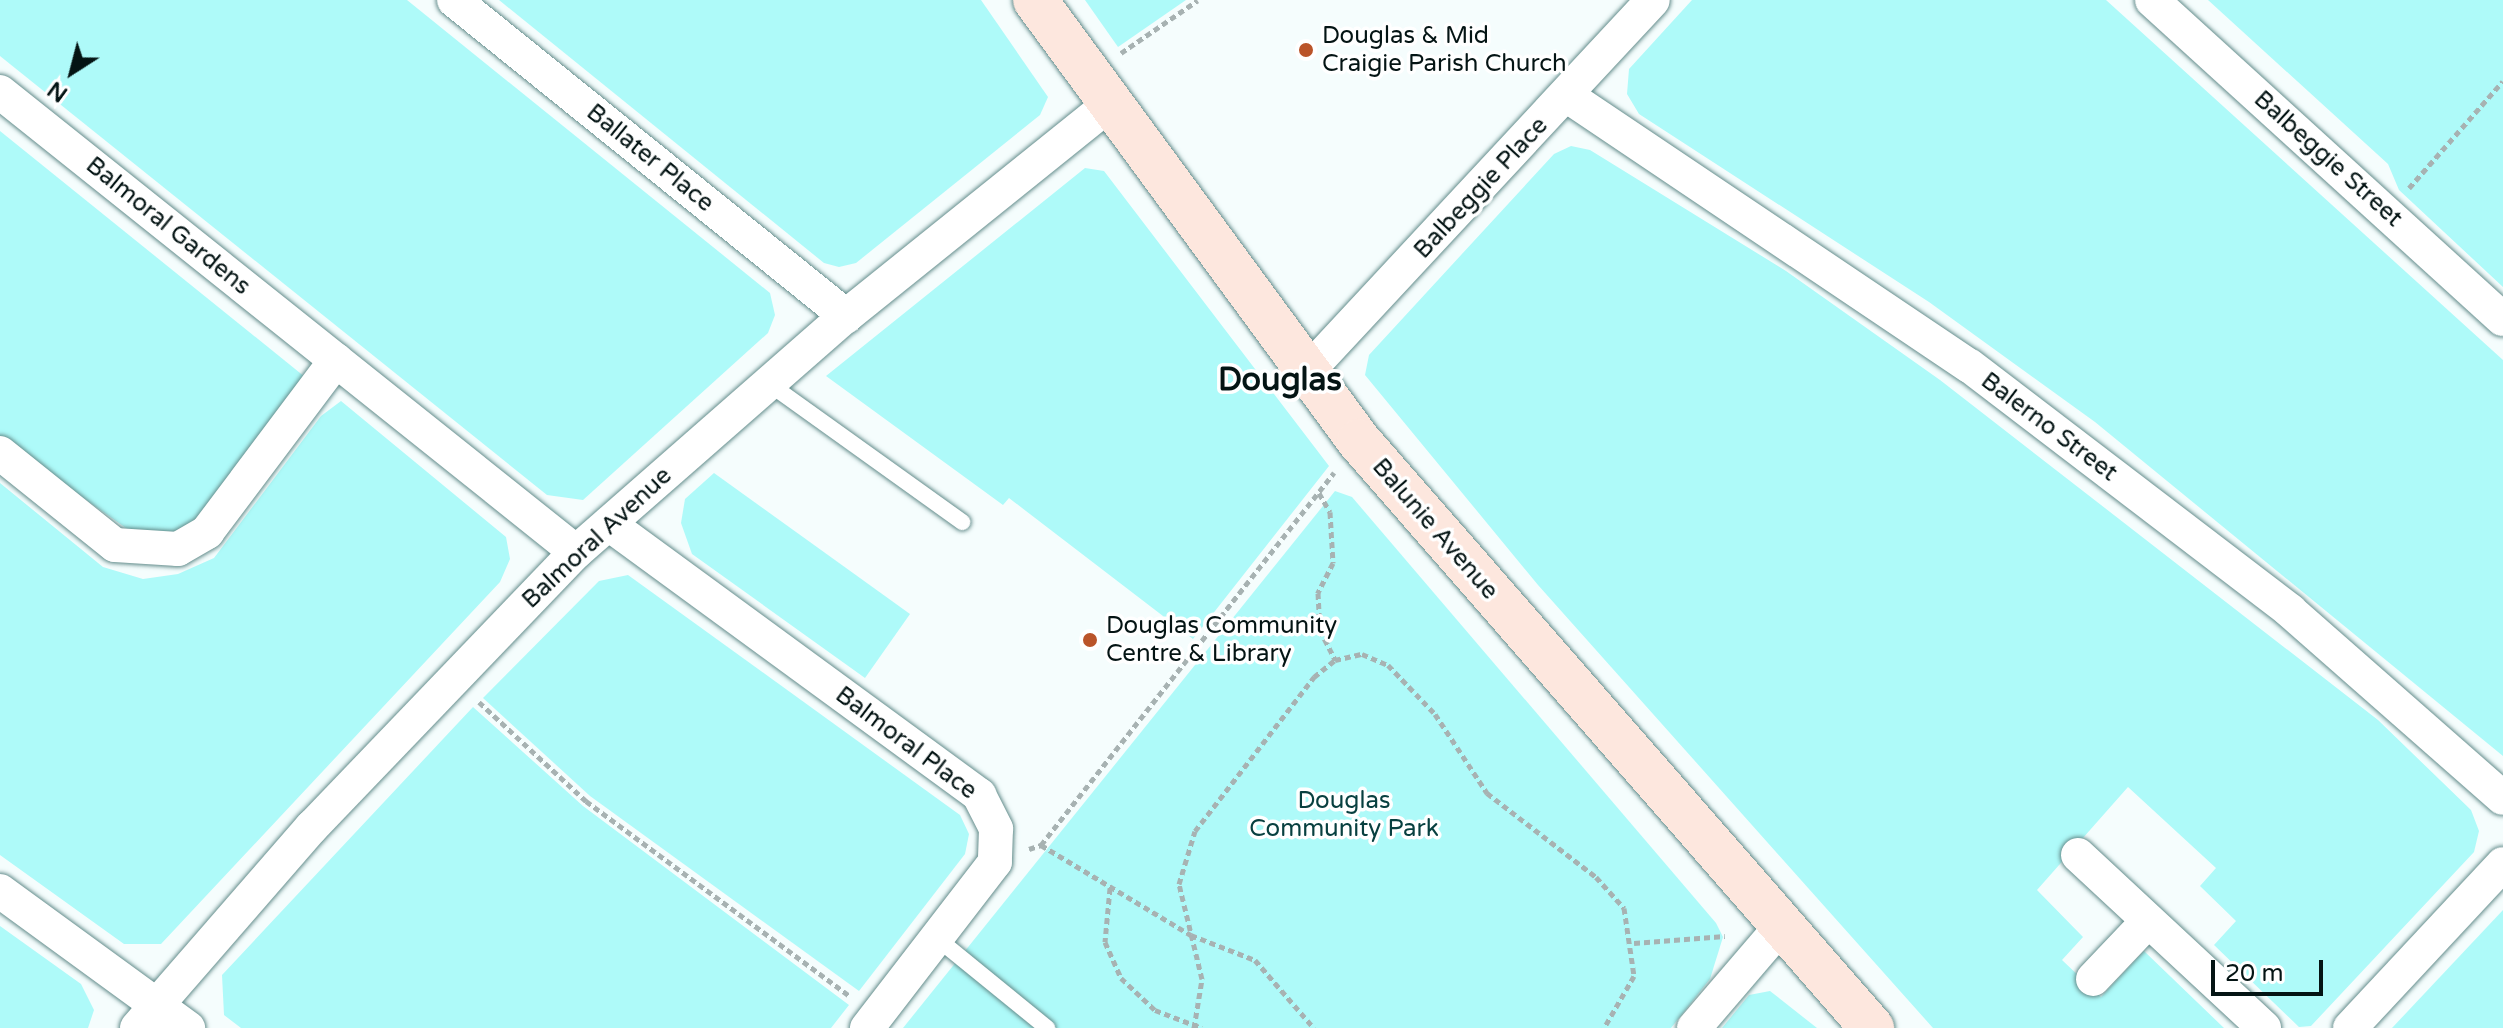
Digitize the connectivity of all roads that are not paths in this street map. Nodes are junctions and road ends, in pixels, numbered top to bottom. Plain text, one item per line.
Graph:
1 (454, 0) edge
2 (1035, 0) edge
3 (2152, 0) edge
4 (1640, 4) edge
5 (1099, 90) junction
6 (0, 92) edge
7 (1566, 95) junction
8 (846, 316) junction
9 (2503, 319) edge
10 (336, 360) junction
11 (1306, 373) junction
12 (768, 383) junction
13 (0, 453) edge
14 (962, 522) dead end
15 (609, 524) junction
16 (576, 552) junction
17 (2503, 798) edge
18 (2078, 855) dead end
19 (2503, 864) edge
20 (0, 891) edge
21 (2148, 921) junction
22 (1779, 929) junction
23 (938, 939) junction
24 (2093, 979) dead end
25 (146, 1016) edge
26 (872, 1022) edge
27 (188, 1028) edge
28 (1047, 1028) edge
29 (1694, 1028) edge
30 (1872, 1028) edge
31 (2264, 1028) edge
32 (2350, 1028) edge

1 - 8 street, Ballater Place
2 - 5 street, Balunie Avenue
3 - 9 street, Balbeggie Street
4 - 7 street, Balbeggie Place
5 - 8 street, Balmoral Avenue
5 - 11 street, Balunie Avenue
6 - 10 street, Balmoral Gardens
7 - 11 street, Balbeggie Place
7 - 17 street, Balerno Street
8 - 12 street, Balmoral Avenue
10 - 13 street
10 - 16 street, Balmoral Gardens
11 - 22 street, Balunie Avenue
12 - 14 lane
12 - 15 street, Balmoral Avenue
15 - 16 street, Balmoral Avenue
15 - 23 street, Balmoral Place
16 - 25 street, Balmoral Avenue
18 - 21 street
19 - 32 street
20 - 25 street
21 - 24 street
21 - 31 street
22 - 29 street
22 - 30 street, Balunie Avenue
23 - 26 street
23 - 28 lane
25 - 27 street

